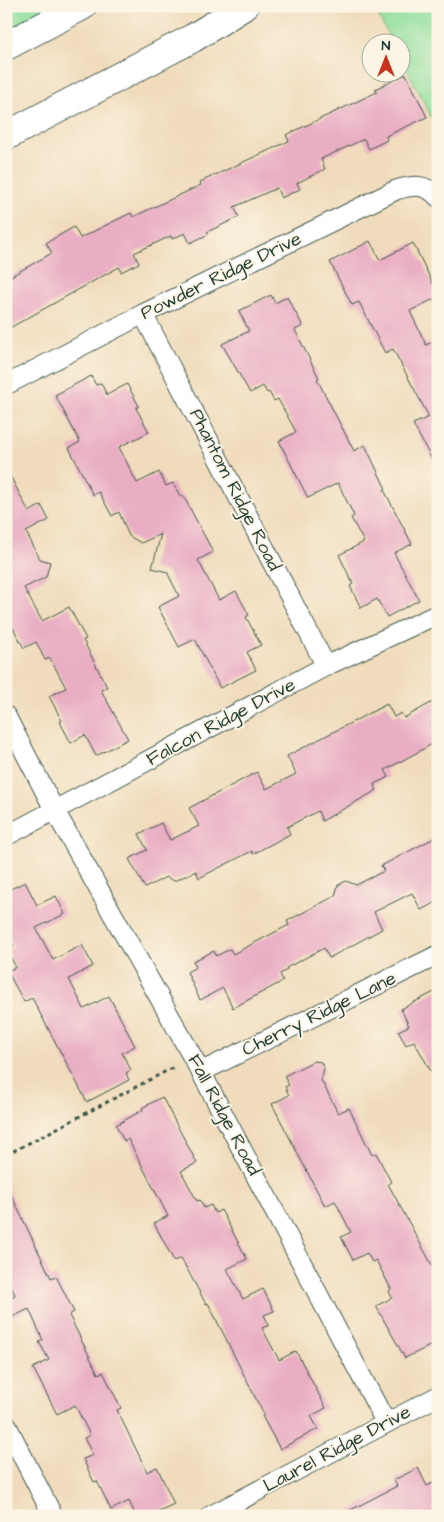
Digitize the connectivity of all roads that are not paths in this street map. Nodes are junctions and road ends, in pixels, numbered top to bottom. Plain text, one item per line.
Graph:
1 (82, 6) edge
2 (244, 6) edge
3 (6, 46) edge
4 (6, 136) edge
5 (438, 197) edge
6 (143, 314) junction
7 (6, 385) edge
8 (438, 614) edge
9 (326, 666) junction
10 (6, 716) edge
11 (55, 811) junction
12 (6, 836) edge
13 (438, 955) edge
14 (201, 1072) junction
15 (438, 1396) edge
16 (386, 1423) junction
17 (6, 1424) edge
18 (53, 1516) edge
19 (210, 1516) edge

1 - 3 main road
2 - 4 main road
5 - 6 street, Powder Ridge Drive
6 - 7 street, Powder Ridge Drive
6 - 9 street, Phantom Ridge Road
8 - 9 street, Falcon Ridge Drive
9 - 11 street, Falcon Ridge Drive
10 - 11 street
11 - 12 street, Falcon Ridge Drive
11 - 14 street, Fall Ridge Road
13 - 14 street, Cherry Ridge Lane
14 - 16 street, Fall Ridge Road
15 - 16 street, Laurel Ridge Drive
16 - 19 street, Laurel Ridge Drive
17 - 18 street

